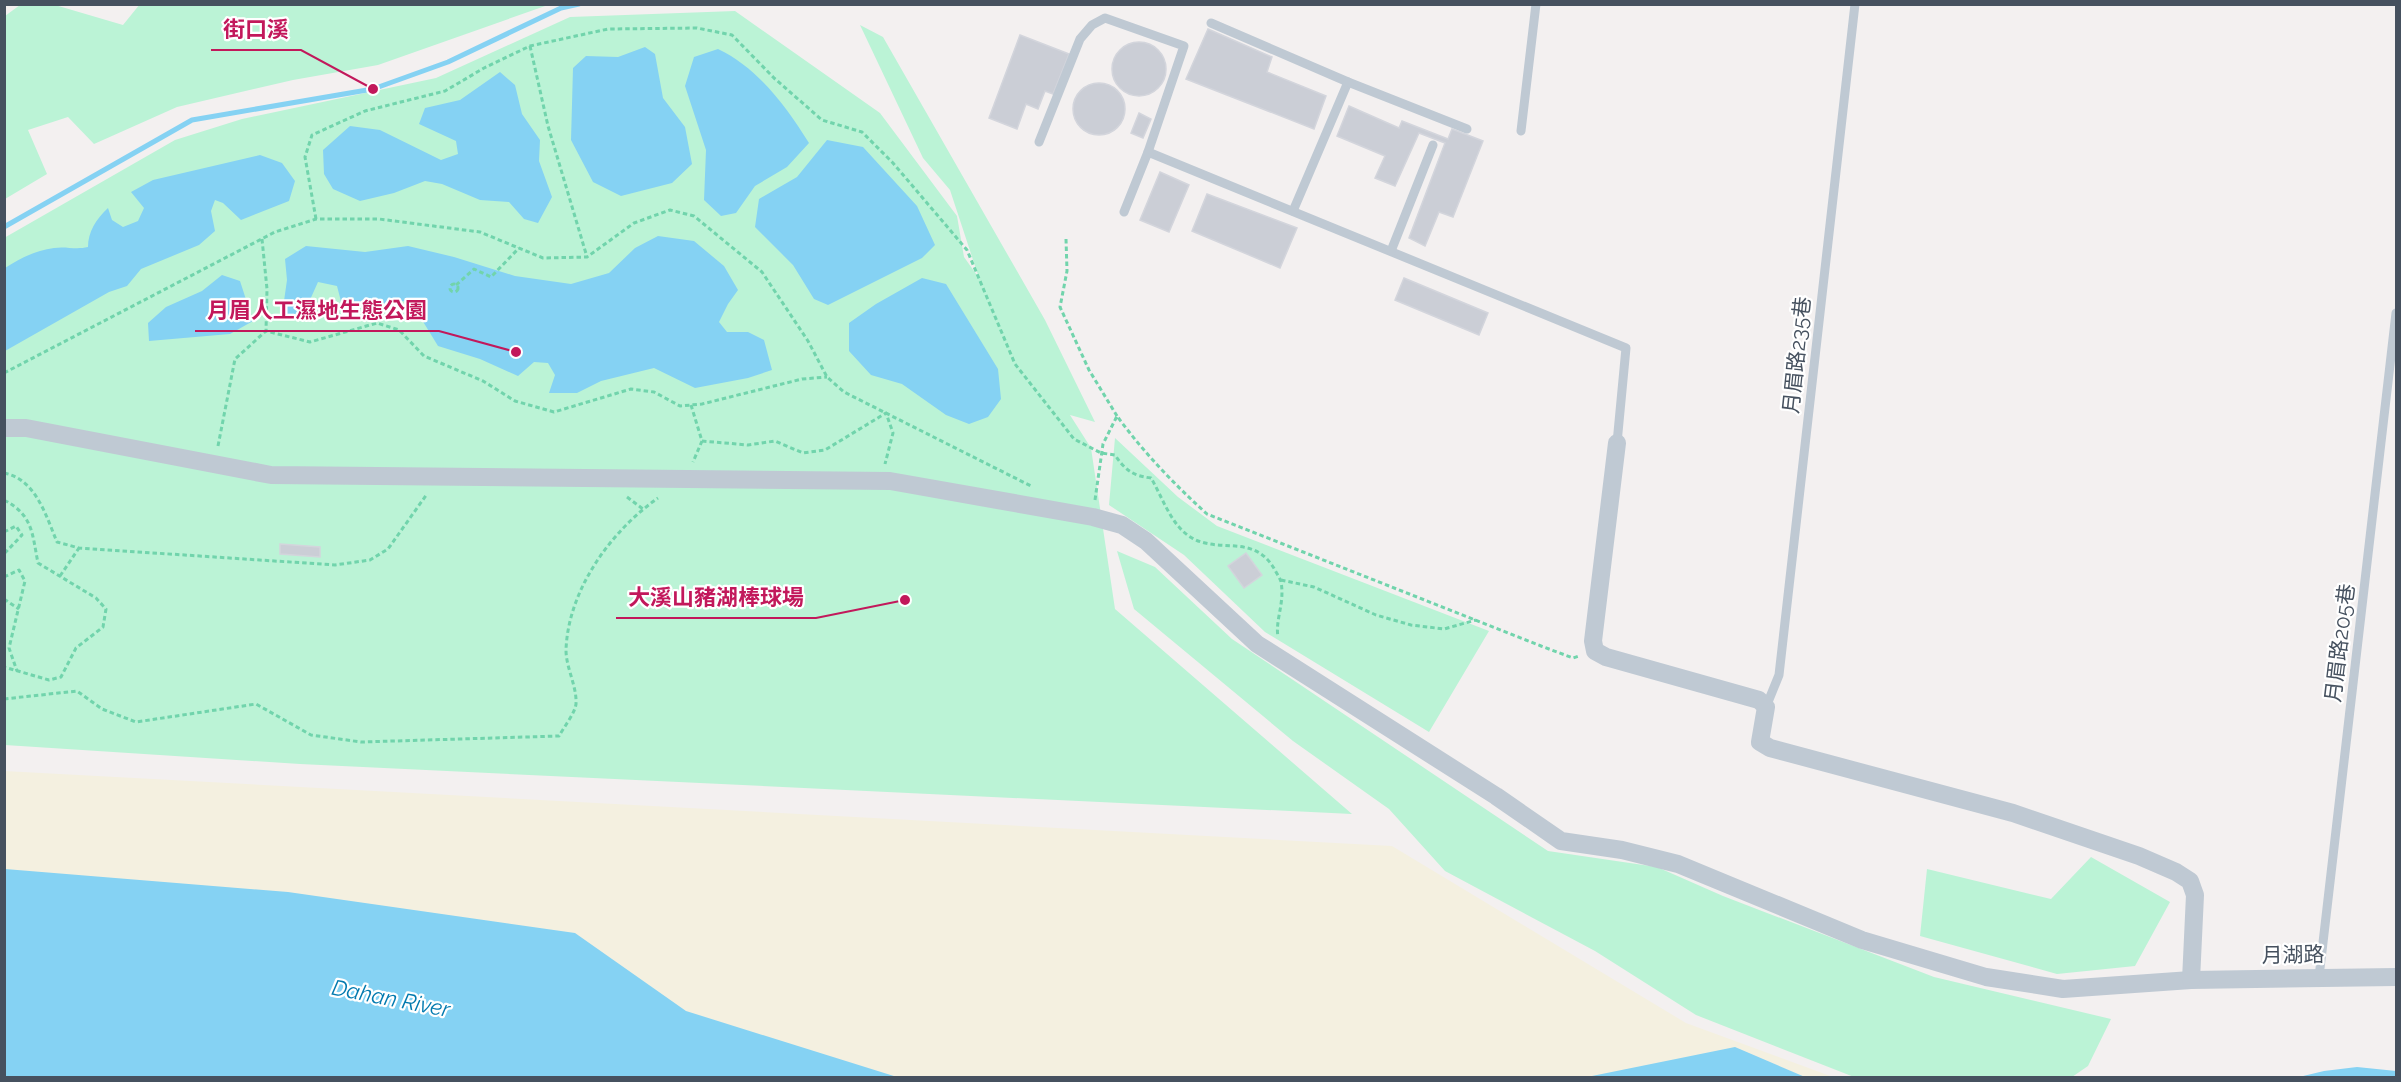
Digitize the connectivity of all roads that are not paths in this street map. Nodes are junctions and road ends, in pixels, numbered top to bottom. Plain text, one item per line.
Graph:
1 (1536, 4) edge
2 (1855, 4) edge
3 (1211, 23) dead end
4 (1348, 82) junction
5 (1467, 129) dead end
6 (1521, 131) dead end
7 (1040, 142) dead end
8 (1432, 145) dead end
9 (1148, 152) junction
10 (1293, 211) junction
11 (1124, 212) dead end
12 (1390, 251) junction
13 (2397, 313) edge
14 (4, 428) edge
15 (1617, 443) joint
16 (1766, 707) junction
17 (2319, 977) junction
18 (2397, 977) edge
19 (2192, 980) junction

1 - 6 lane
2 - 16 lane, 月眉路235巷
3 - 4 lane
4 - 5 lane
4 - 10 lane
7 - 9 lane
8 - 12 lane
9 - 10 lane
9 - 11 lane
10 - 12 lane
12 - 15 lane
13 - 17 lane, 月眉路205巷
14 - 19 street, 月湖路
15 - 16 street
16 - 19 street
17 - 18 street, 月湖路
17 - 19 street, 月湖路

